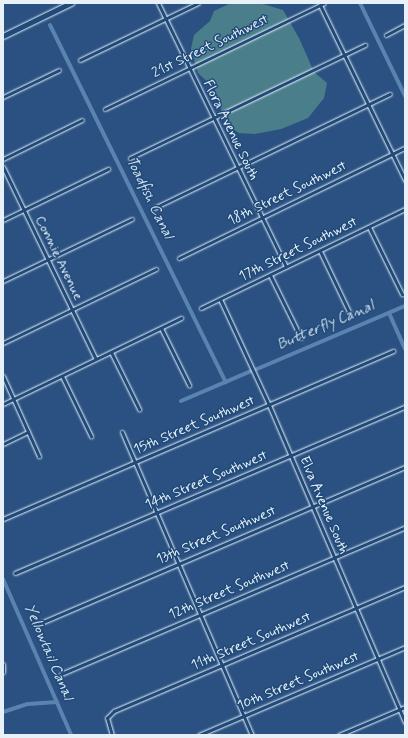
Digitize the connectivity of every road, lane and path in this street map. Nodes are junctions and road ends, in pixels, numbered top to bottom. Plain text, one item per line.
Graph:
1 (71, 3) edge
2 (158, 3) edge
3 (198, 3) edge
4 (324, 3) edge
5 (320, 4) edge
6 (165, 19) junction
7 (405, 25) edge
8 (386, 35) dead end
9 (3, 36) edge
10 (365, 45) dead end
11 (344, 55) junction
12 (80, 60) dead end
13 (189, 68) junction
14 (59, 70) dead end
15 (390, 94) dead end
16 (3, 97) edge
17 (369, 104) junction
18 (105, 109) dead end
19 (213, 118) junction
20 (82, 120) dead end
21 (405, 148) edge
22 (392, 154) junction
23 (3, 158) edge
24 (130, 158) dead end
25 (3, 167) edge
26 (237, 168) junction
27 (108, 169) dead end
28 (405, 180) edge
29 (154, 208) dead end
30 (405, 209) edge
31 (24, 210) junction
32 (261, 218) junction
33 (132, 219) dead end
34 (3, 220) edge
35 (370, 227) junction
36 (320, 251) junction
37 (179, 258) dead end
38 (48, 260) junction
39 (286, 268) junction
40 (156, 269) dead end
41 (270, 275) junction
42 (3, 281) edge
43 (402, 294) dead end
44 (220, 299) junction
45 (201, 308) dead end
46 (72, 309) junction
47 (350, 314) dead end
48 (181, 318) dead end
49 (161, 328) junction
50 (300, 338) dead end
51 (3, 343) edge
52 (393, 351) dead end
53 (111, 352) junction
54 (96, 359) junction
55 (3, 376) edge
56 (62, 376) junction
57 (189, 385) dead end
58 (12, 400) junction
59 (3, 404) edge
60 (269, 405) junction
61 (405, 406) edge
62 (139, 409) dead end
63 (28, 432) junction
64 (122, 432) dead end
65 (91, 436) dead end
66 (3, 444) edge
67 (291, 455) junction
68 (40, 456) dead end
69 (135, 462) junction
70 (405, 467) edge
71 (313, 506) junction
72 (156, 513) junction
73 (3, 519) edge
74 (405, 527) edge
75 (334, 557) junction
76 (178, 564) junction
77 (15, 573) dead end
78 (405, 587) edge
79 (356, 608) junction
80 (200, 614) junction
81 (36, 625) dead end
82 (405, 647) edge
83 (378, 658) junction
84 (3, 664) edge
85 (222, 665) junction
86 (3, 671) edge
87 (61, 674) dead end
88 (405, 707) edge
89 (400, 709) junction
90 (244, 716) junction
91 (405, 722) edge
92 (112, 735) edge
93 (199, 735) edge
94 (252, 735) edge
95 (338, 735) edge

1 - 9 street
2 - 6 street, Flora Avenue South
3 - 6 street
4 - 5 street, 21st Street Southwest
5 - 11 street
5 - 13 street, 21st Street Southwest
6 - 12 street
6 - 13 street, Flora Avenue South
7 - 8 street
10 - 11 street
11 - 17 street
11 - 19 street
13 - 18 street, 21st Street Southwest
13 - 19 street, Flora Avenue South
14 - 16 street
15 - 17 street
17 - 22 street
17 - 26 street
19 - 24 street
19 - 26 street, Flora Avenue South
20 - 23 street
21 - 22 street, 18th Street Southwest
22 - 28 street
22 - 32 street, 18th Street Southwest
25 - 31 street, Connie Avenue
26 - 29 street
26 - 32 street, Flora Avenue South
27 - 31 street
30 - 35 street, 17th Street Southwest
31 - 34 street
31 - 38 street, Connie Avenue
32 - 37 street, 18th Street Southwest
32 - 39 street, Flora Avenue South
33 - 38 street
35 - 36 street, 17th Street Southwest
35 - 43 street
36 - 39 street, 17th Street Southwest
36 - 47 street
38 - 42 street
38 - 46 street, Connie Avenue
39 - 41 street, 17th Street Southwest
40 - 46 street
41 - 44 street, 17th Street Southwest
41 - 50 street
44 - 45 street, 17th Street Southwest
44 - 60 street, Elva Avenue South
46 - 51 street
46 - 54 street, Connie Avenue
48 - 49 street
49 - 53 street
49 - 57 street
52 - 60 street, 15th Street Southwest
53 - 54 street
53 - 62 street
54 - 56 street
55 - 58 street
56 - 58 street
56 - 65 street
58 - 59 street
58 - 63 street
60 - 67 street, Elva Avenue South
60 - 69 street, 15th Street Southwest
61 - 67 street, 14th Street Southwest
63 - 66 street
63 - 68 street
64 - 69 street
67 - 71 street, Elva Avenue South
67 - 72 street, 14th Street Southwest
69 - 72 street
69 - 73 street, 15th Street Southwest
70 - 71 street, 13th Street Southwest
71 - 75 street, Elva Avenue South
71 - 76 street, 13th Street Southwest
72 - 76 street
72 - 77 street, 14th Street Southwest
74 - 75 street, 12th Street Southwest
75 - 79 street, Elva Avenue South
75 - 80 street, 12th Street Southwest
76 - 80 street
76 - 81 street, 13th Street Southwest
78 - 79 street, 11th Street Southwest
79 - 83 street, Elva Avenue South
79 - 85 street, 11th Street Southwest
80 - 85 street
80 - 87 street, 12th Street Southwest
82 - 83 street, 10th Street Southwest
83 - 89 street, Elva Avenue South
83 - 90 street, 10th Street Southwest
84 - 86 street
85 - 90 street
85 - 92 street, 11th Street Southwest
88 - 89 street
89 - 91 street, Elva Avenue South
89 - 95 street
90 - 93 street, 10th Street Southwest
90 - 94 street

